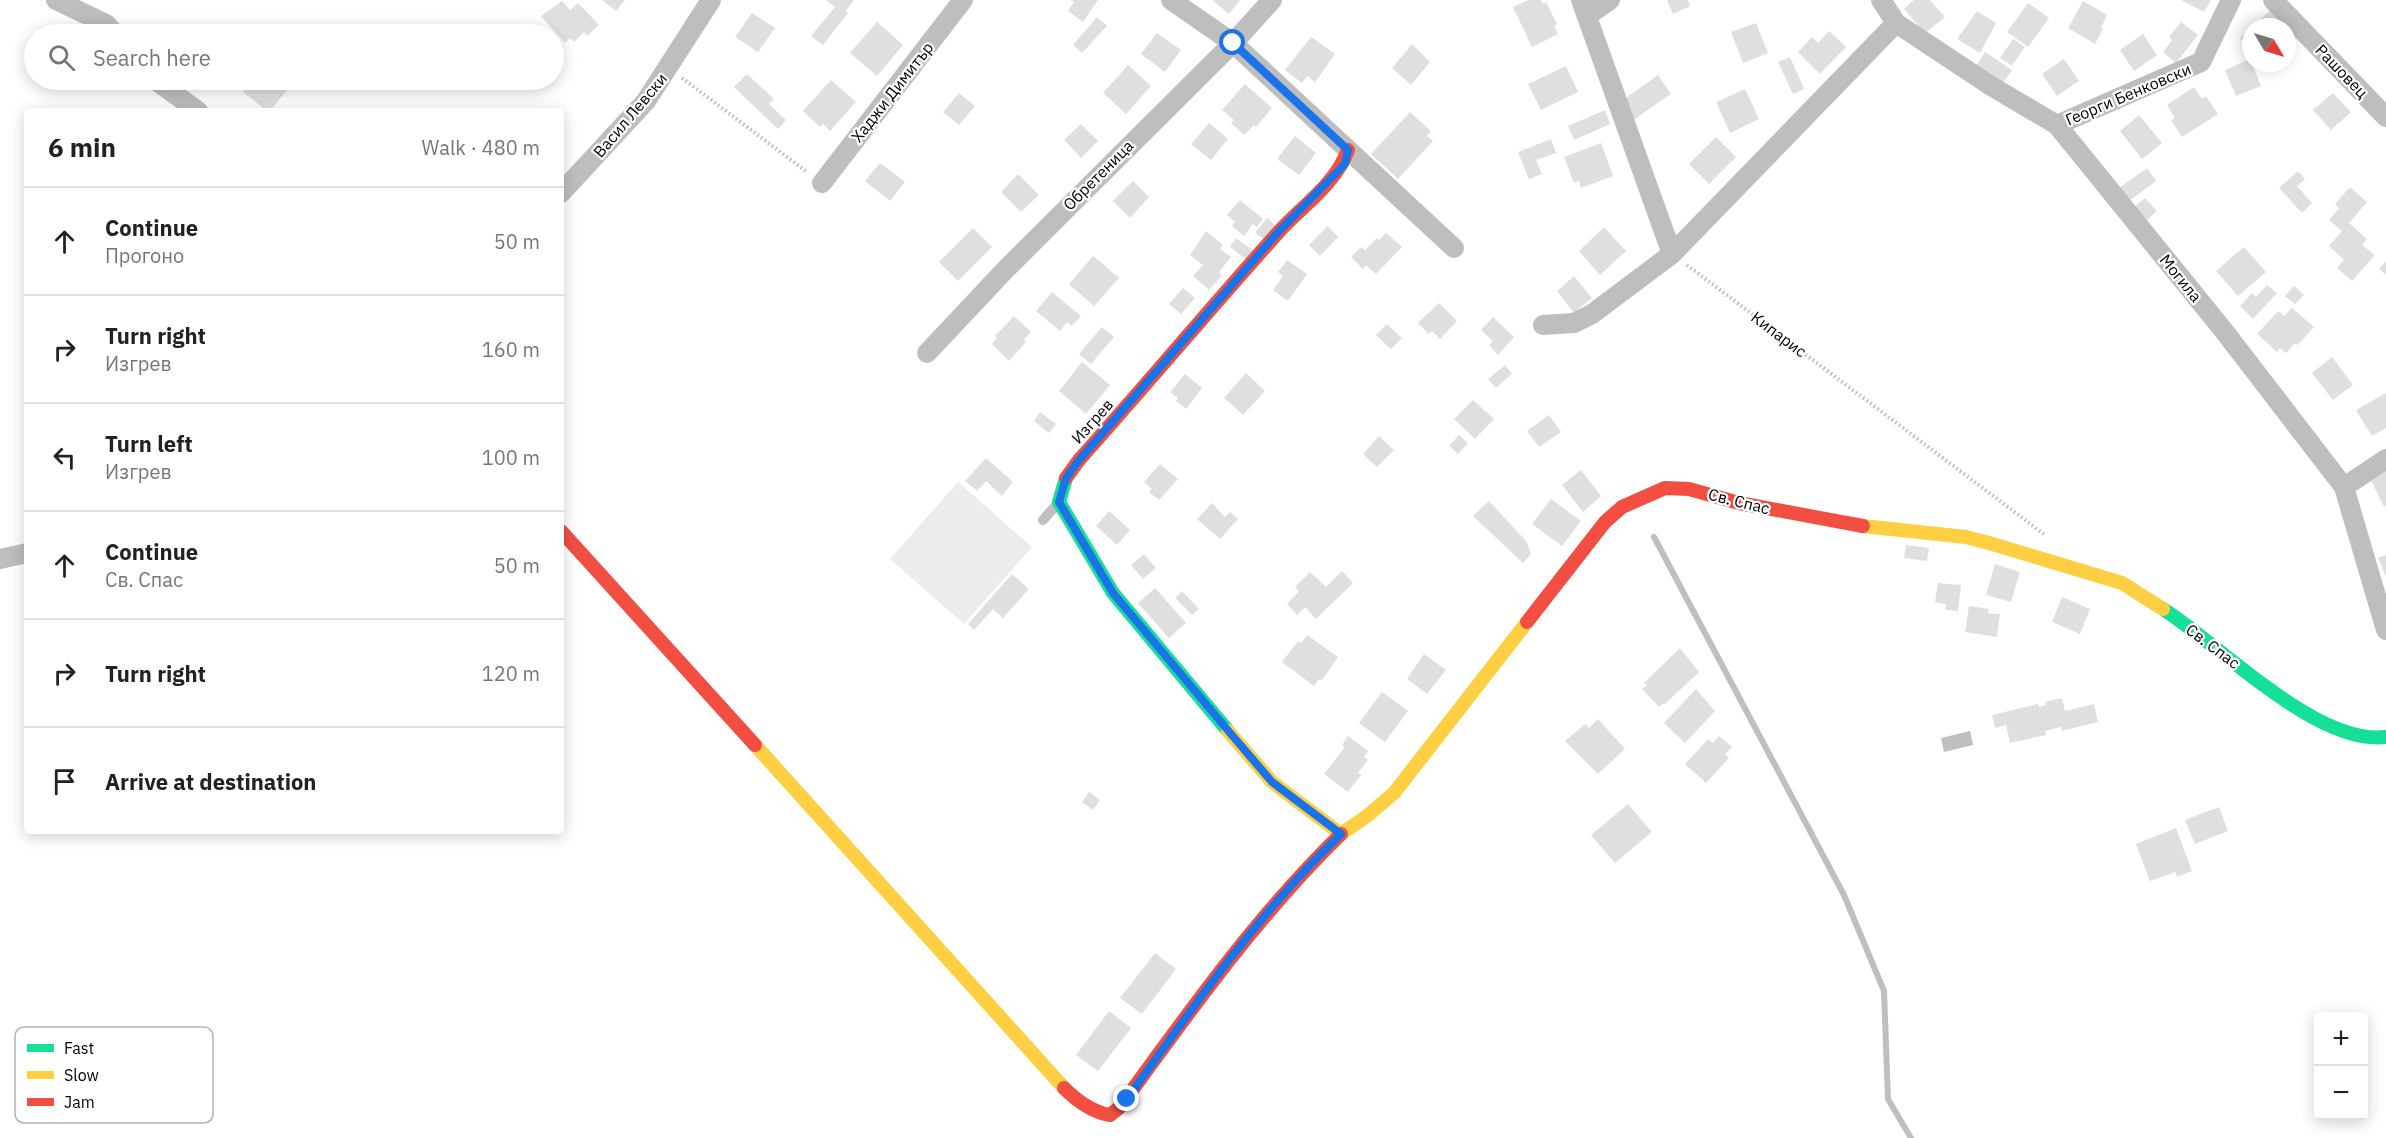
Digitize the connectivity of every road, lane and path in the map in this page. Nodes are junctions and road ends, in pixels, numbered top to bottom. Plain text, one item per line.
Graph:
1 (56, 0) edge
2 (711, 0) edge
3 (963, 0) edge
4 (1171, 0) edge
5 (1272, 0) edge
6 (1610, 0) edge
7 (1881, 0) edge
8 (2231, 0) edge
9 (2273, 0) edge
10 (1584, 8) edge
11 (1896, 23) junction
12 (106, 24) edge
13 (1233, 43) junction
14 (669, 68) junction
15 (169, 90) edge
16 (194, 108) edge
17 (2386, 117) edge
18 (2057, 125) junction
19 (1348, 150) junction
20 (822, 183) joint
21 (564, 190) edge
22 (1454, 248) dead end
23 (1672, 254) junction
24 (1543, 325) dead end
25 (927, 353) dead end
26 (2386, 459) edge
27 (2344, 487) junction
28 (1059, 502) junction
29 (1043, 520) dead end
30 (564, 534) edge
31 (2054, 541) dead end
32 (24, 554) edge
33 (0, 559) edge
34 (2386, 630) edge
35 (2386, 737) edge
36 (1341, 834) junction

1 - 12 street
2 - 14 street, Васил Левски
3 - 20 street, Хаджи Димитър
4 - 13 street
5 - 13 street, Обретеница
6 - 10 street
7 - 11 street, Могила
8 - 18 street, Георги Бенковски
9 - 17 street, Рашовец
10 - 23 street
11 - 18 street, Могила
11 - 23 street
13 - 19 street
13 - 25 street, Обретеница
14 - 20 path
14 - 21 street, Васил Левски
15 - 16 street
18 - 27 street, Могила
19 - 22 street
19 - 28 street, Изгрев
23 - 24 street
23 - 31 path, Кипарис
26 - 27 street
27 - 34 street, Могила
28 - 29 lane
28 - 36 street
30 - 36 street, Св. Спас
32 - 33 street
35 - 36 street, Св. Спас

